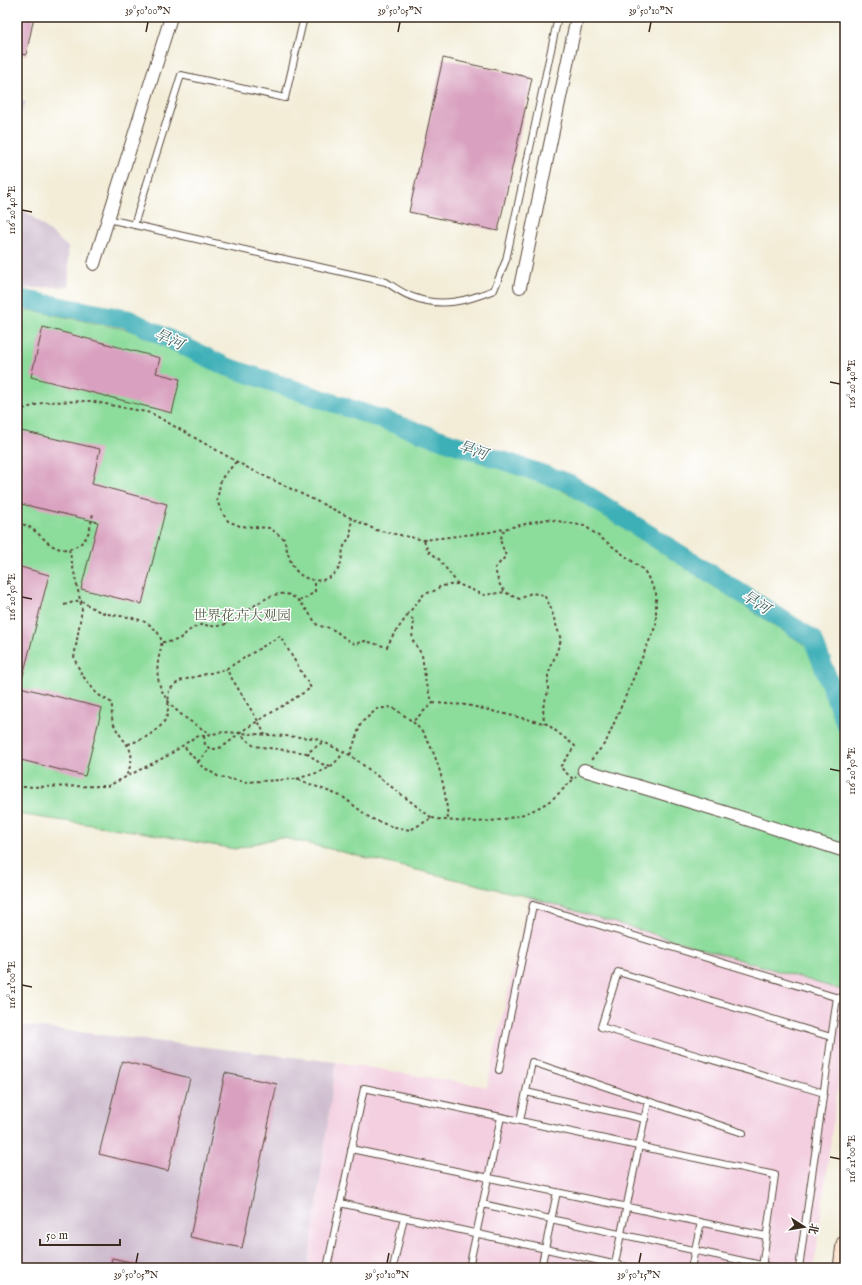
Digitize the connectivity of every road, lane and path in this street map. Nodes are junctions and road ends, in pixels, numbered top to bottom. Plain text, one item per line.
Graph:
1 (171, 17) edge
2 (304, 17) edge
3 (558, 17) edge
4 (578, 17) edge
5 (108, 219) junction
6 (134, 224) junction
7 (94, 264) dead end
8 (520, 287) dead end
9 (17, 411) edge
10 (236, 462) junction
11 (94, 513) dead end
12 (352, 518) junction
13 (17, 524) edge
14 (504, 529) junction
15 (424, 540) junction
16 (68, 549) junction
17 (315, 580) junction
18 (458, 584) junction
19 (506, 592) junction
20 (80, 600) junction
21 (299, 601) junction
22 (64, 605) dead end
23 (407, 616) junction
24 (162, 642) junction
25 (226, 669) junction
26 (168, 700) junction
27 (434, 703) junction
28 (258, 721) junction
29 (412, 722) junction
30 (544, 723) junction
31 (239, 733) junction
32 (212, 734) junction
33 (204, 735) junction
34 (265, 735) junction
35 (323, 742) junction
36 (128, 744) junction
37 (183, 744) junction
38 (210, 748) junction
39 (344, 752) junction
40 (307, 753) junction
41 (350, 755) junction
42 (198, 762) junction
43 (332, 766) junction
44 (584, 770) junction
45 (126, 777) junction
46 (297, 779) junction
47 (573, 779) junction
48 (17, 787) edge
49 (432, 818) junction
50 (448, 820) junction
51 (845, 851) edge
52 (837, 997) junction
53 (845, 1000) edge
54 (831, 1036) junction
55 (499, 1070) dead end
56 (526, 1092) junction
57 (824, 1093) junction
58 (648, 1102) junction
59 (501, 1117) junction
60 (645, 1119) junction
61 (520, 1121) junction
62 (743, 1133) dead end
63 (639, 1147) junction
64 (352, 1149) junction
65 (488, 1178) junction
66 (557, 1192) junction
67 (340, 1203) junction
68 (482, 1204) junction
69 (626, 1206) junction
70 (404, 1217) junction
71 (552, 1219) junction
72 (701, 1222) junction
73 (476, 1233) junction
74 (621, 1234) junction
75 (766, 1236) junction
76 (845, 1244) edge
77 (545, 1249) junction
78 (695, 1250) junction
79 (614, 1266) edge
80 (762, 1267) edge
81 (327, 1268) edge
82 (393, 1268) edge
83 (469, 1268) edge
84 (541, 1268) edge
85 (631, 1268) edge
86 (691, 1268) edge
87 (775, 1268) edge
88 (799, 1268) edge
89 (842, 1268) edge

1 - 5 street
2 - 6 lane
3 - 6 lane
4 - 8 street
5 - 6 lane
5 - 7 street
9 - 10 path
10 - 12 path
10 - 17 path
11 - 16 path
12 - 15 path
12 - 17 path
13 - 16 path
14 - 15 path
14 - 19 path
14 - 44 path
15 - 18 path
16 - 20 path
17 - 21 path
18 - 19 path
18 - 23 path
19 - 30 path
20 - 22 path
20 - 24 path
20 - 36 path
21 - 23 path
21 - 24 path
23 - 27 path
24 - 26 path
25 - 26 path
25 - 28 path
25 - 28 path
26 - 32 path
26 - 36 path
27 - 29 path
27 - 30 path
28 - 31 path
28 - 34 path
29 - 41 path
29 - 50 path
30 - 47 path
31 - 32 path
31 - 34 path
31 - 38 path
31 - 40 path
32 - 33 path
33 - 37 path
33 - 38 path
34 - 35 path
35 - 39 path
35 - 40 path
36 - 45 path
37 - 42 path
37 - 45 path
38 - 42 path
39 - 41 path
39 - 43 path
40 - 43 path
41 - 49 path
42 - 46 path
43 - 46 path
44 - 47 path
44 - 51 street
45 - 48 path
46 - 49 path
47 - 50 path
49 - 50 path
52 - 53 lane
52 - 54 lane
52 - 55 lane
54 - 57 lane
54 - 57 lane
56 - 58 lane
56 - 60 lane
56 - 61 lane
57 - 88 lane
58 - 60 lane
58 - 62 lane
59 - 61 lane
59 - 64 lane
59 - 65 lane
60 - 63 lane
61 - 63 lane
63 - 69 lane
63 - 75 lane
64 - 65 lane
64 - 67 lane
65 - 66 lane
65 - 68 lane
66 - 69 lane
66 - 71 lane
67 - 70 lane
67 - 81 lane
68 - 71 lane
68 - 73 lane
69 - 72 lane
69 - 74 lane
70 - 73 lane
70 - 82 lane
71 - 74 lane
71 - 77 lane
72 - 75 lane
72 - 78 lane
73 - 77 lane
73 - 83 lane
74 - 78 lane
74 - 79 lane
75 - 80 lane
76 - 89 main road
77 - 79 lane
77 - 84 lane
78 - 80 lane
78 - 86 lane
79 - 85 lane
80 - 87 lane

